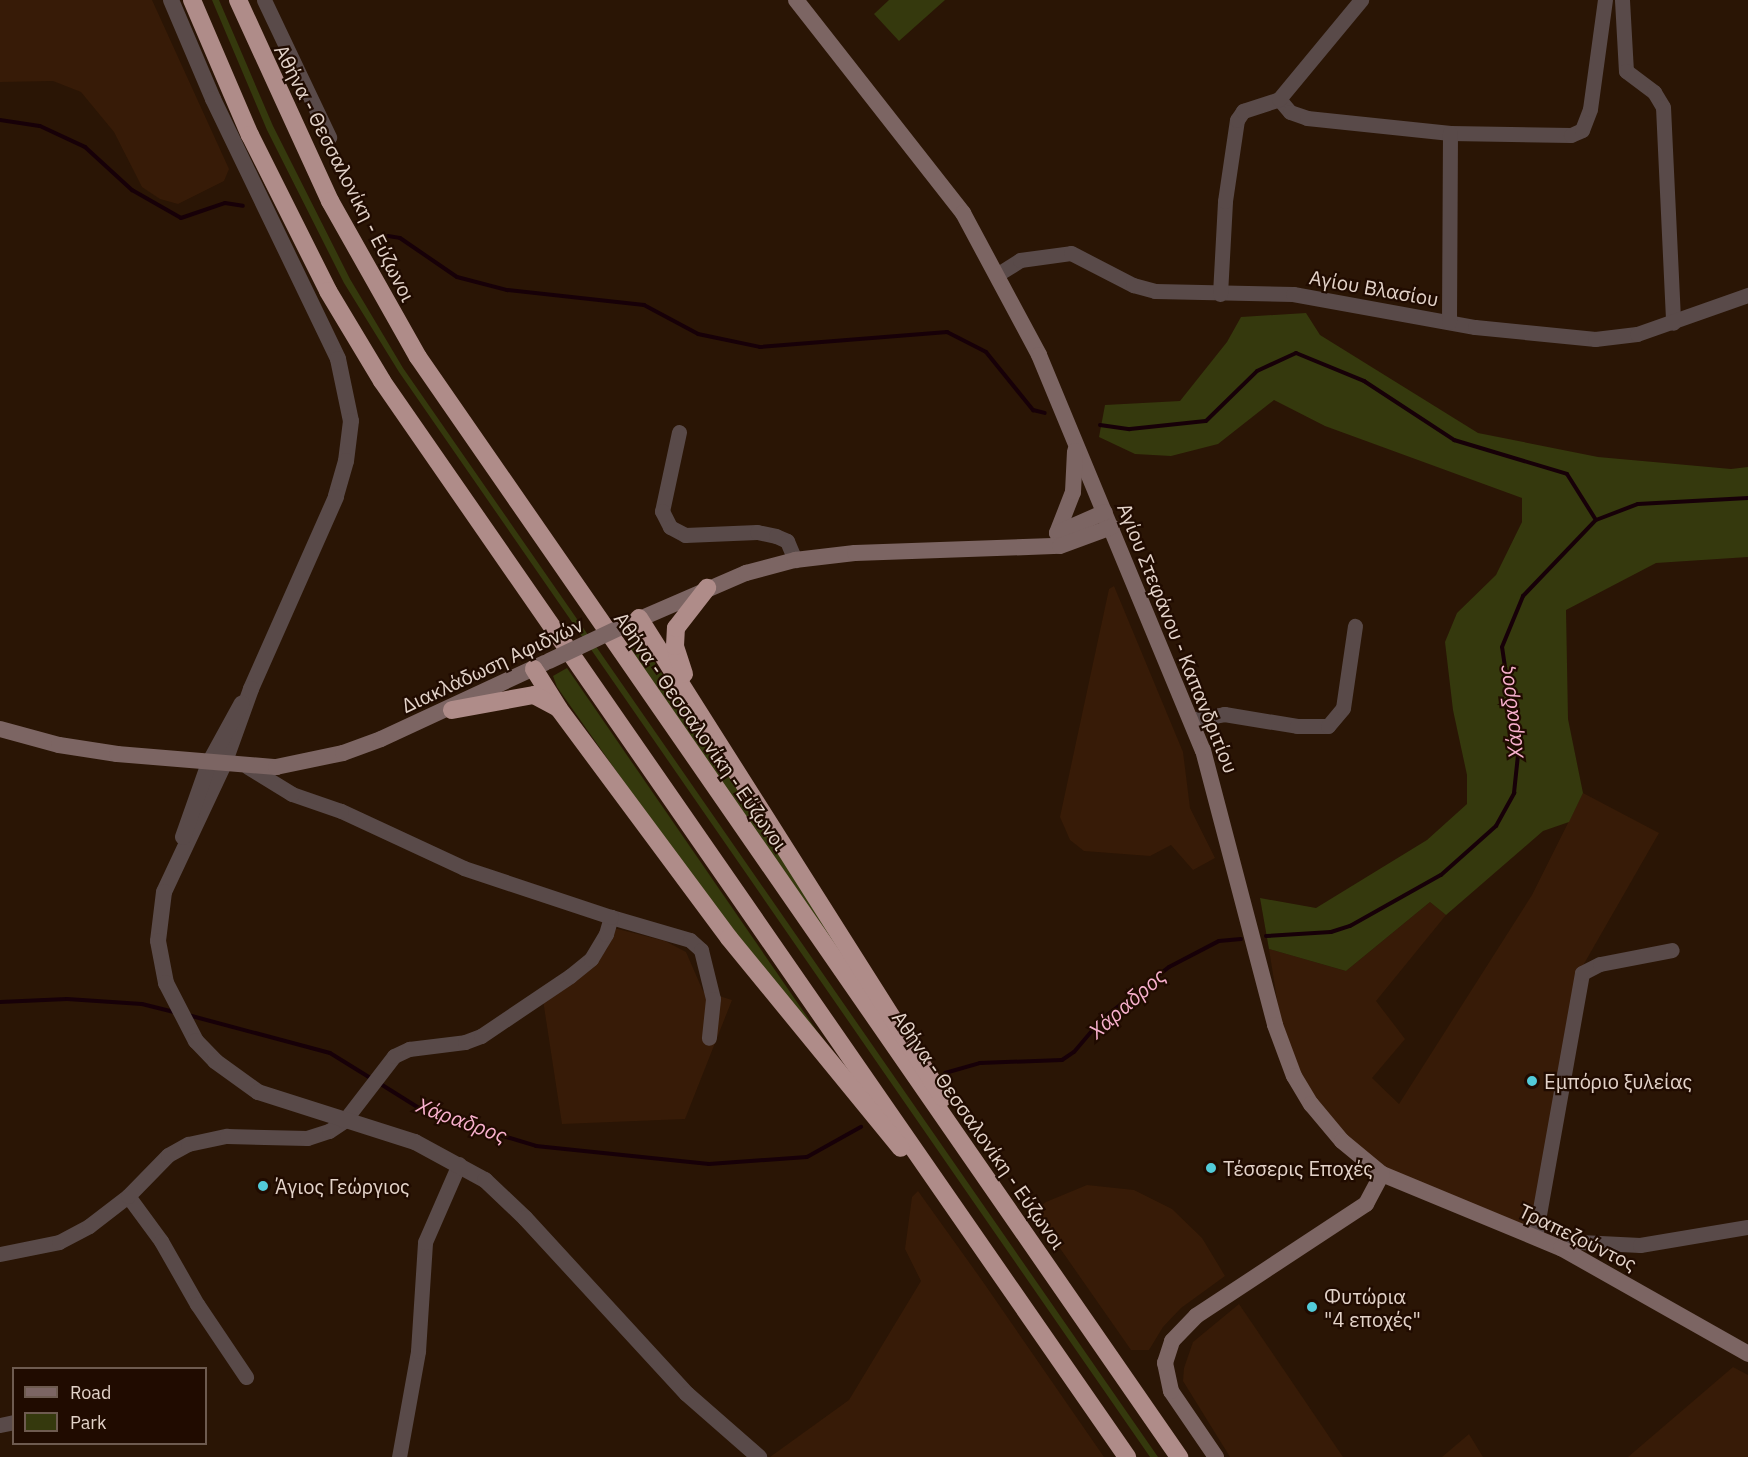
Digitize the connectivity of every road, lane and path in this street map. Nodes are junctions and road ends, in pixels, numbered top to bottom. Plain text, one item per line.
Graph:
1 (171, 0) edge
2 (192, 0) edge
3 (238, 0) edge
4 (264, 0) edge
5 (796, 0) edge
6 (1361, 0) edge
7 (1605, 0) edge
8 (1622, 0) edge
9 (1279, 99) junction
10 (1450, 132) junction
11 (329, 136) dead end
12 (365, 270) junction
13 (998, 274) junction
14 (382, 287) dead end
15 (1220, 294) junction
16 (1748, 295) edge
17 (1449, 322) junction
18 (1673, 323) junction
19 (455, 398) dead end
20 (465, 430) junction
21 (679, 432) dead end
22 (1074, 438) junction
23 (453, 502) dead end
24 (474, 518) junction
25 (1108, 520) junction
26 (1057, 533) junction
27 (1031, 548) junction
28 (795, 560) junction
29 (707, 588) junction
30 (639, 618) junction
31 (1355, 626) dead end
32 (542, 665) junction
33 (692, 698) junction
34 (559, 709) junction
35 (452, 710) junction
36 (1191, 720) junction
37 (0, 729) edge
38 (217, 764) junction
39 (248, 767) junction
40 (611, 917) junction
41 (1672, 950) dead end
42 (709, 1038) dead end
43 (344, 1121) junction
44 (459, 1164) junction
45 (1382, 1174) junction
46 (128, 1196) junction
47 (1008, 1211) junction
48 (1748, 1227) edge
49 (971, 1232) junction
50 (1535, 1237) junction
51 (1562, 1248) junction
52 (0, 1254) edge
53 (1748, 1354) edge
54 (246, 1377) dead end
55 (399, 1457) edge
56 (759, 1457) edge
57 (1127, 1457) edge
58 (1179, 1457) edge
59 (1216, 1457) edge

1 - 38 street
2 - 24 highway
3 - 12 highway, Αθήνα - Θεσσαλονίκη - Εύζωνοι
4 - 11 street
5 - 13 main road, Αγίου Στεφάνου - Καπανδριτίου
6 - 9 street
7 - 10 street
8 - 18 street
9 - 10 street
9 - 15 street
10 - 17 street
12 - 14 highway
12 - 20 highway, Αθήνα - Θεσσαλονίκη - Εύζωνοι
13 - 15 street, Αγίου Βλασίου
13 - 22 main road, Αγίου Στεφάνου - Καπανδριτίου
15 - 17 street, Αγίου Βλασίου
16 - 18 street, Αγίου Βλασίου
17 - 18 street, Αγίου Βλασίου
19 - 20 highway
20 - 47 highway, Αθήνα - Θεσσαλονίκη - Εύζωνοι
21 - 28 street
22 - 25 main road, Αγίου Στεφάνου - Καπανδριτίου
22 - 26 main road
23 - 24 highway
24 - 49 highway
25 - 26 main road, Διακλάδωση Αφιδνών
25 - 27 main road, Διακλάδωση Αφιδνών
25 - 36 main road, Αγίου Στεφάνου - Καπανδριτίου
26 - 27 main road, Διακλάδωση Αφιδνών
27 - 28 main road, Διακλάδωση Αφιδνών
28 - 29 main road, Διακλάδωση Αφιδνών
29 - 30 main road, Διακλάδωση Αφιδνών
29 - 33 highway
30 - 32 main road, Διακλάδωση Αφιδνών, bridge
30 - 33 highway
31 - 36 street
32 - 34 highway
32 - 35 main road, Διακλάδωση Αφιδνών
33 - 47 highway
34 - 35 highway
34 - 49 highway
35 - 39 main road, Διακλάδωση Αφιδνών
36 - 45 main road, Αγίου Στεφάνου - Καπανδριτίου
37 - 38 main road, Διακλάδωση Αφιδνών
38 - 39 main road, Διακλάδωση Αφιδνών
38 - 43 street
39 - 40 street
40 - 42 street
40 - 43 street
41 - 50 street
43 - 44 street
43 - 46 street
44 - 55 street
44 - 56 street
45 - 50 main road, Τραπεζούντος
45 - 59 main road
46 - 52 street
46 - 54 street
47 - 58 highway, Αθήνα - Θεσσαλονίκη - Εύζωνοι
48 - 51 street
49 - 57 highway
50 - 51 main road, Τραπεζούντος
51 - 53 main road, Τραπεζούντος

